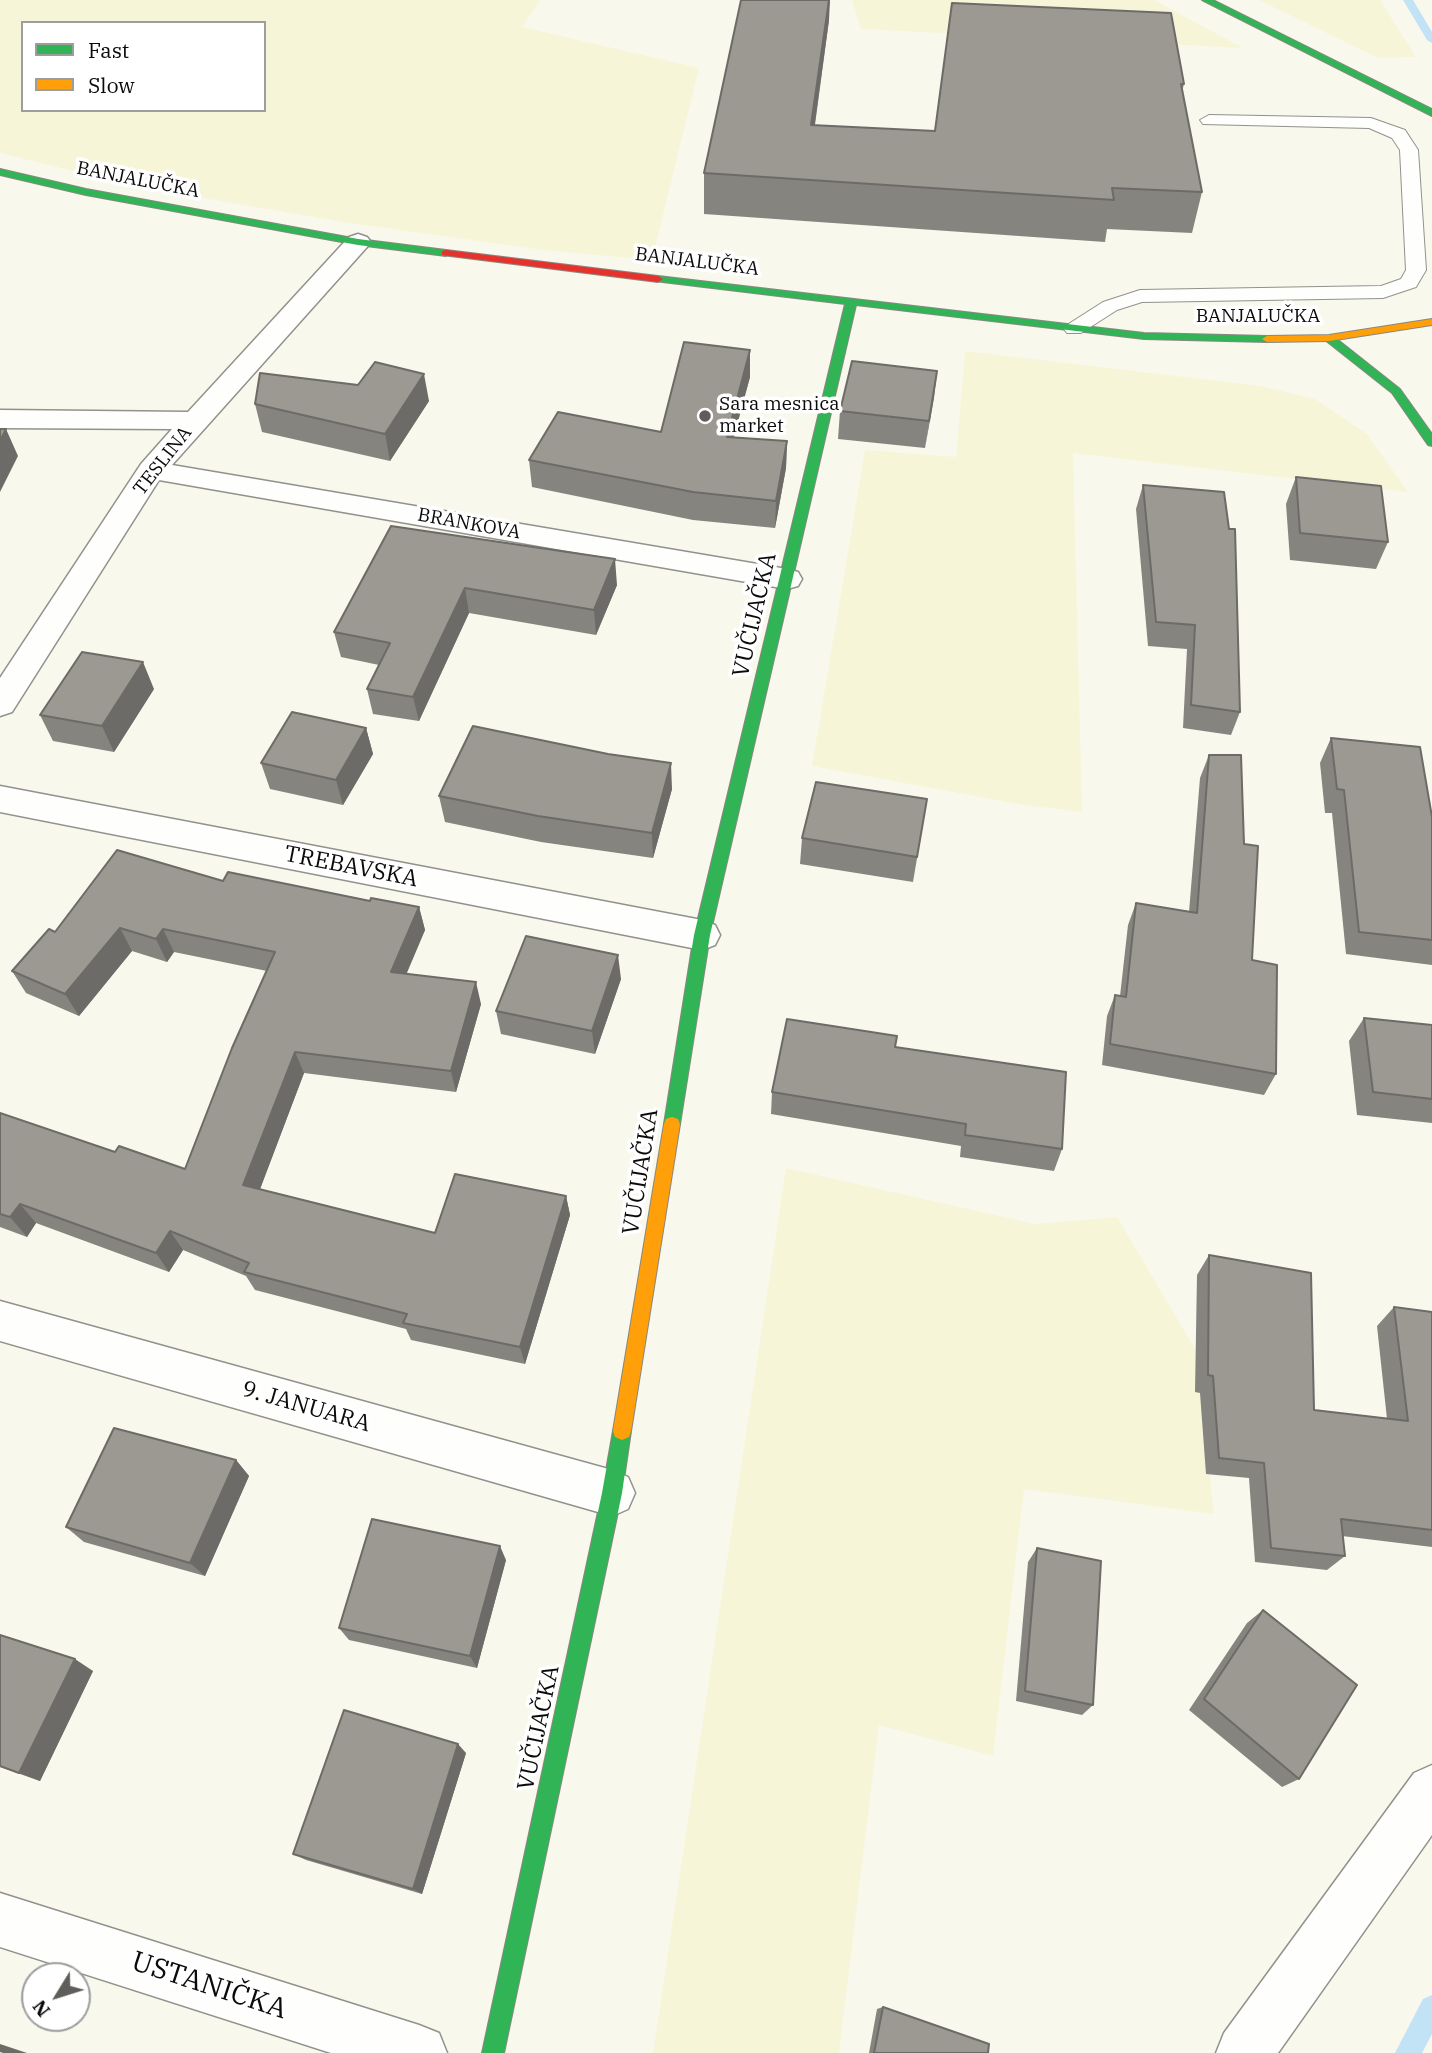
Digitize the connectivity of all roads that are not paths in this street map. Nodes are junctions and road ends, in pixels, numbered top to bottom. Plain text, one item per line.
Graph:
1 (1206, 0) edge
2 (1432, 113) edge
3 (1209, 120) dead end
4 (0, 172) edge
5 (358, 242) junction
6 (851, 302) junction
7 (1432, 322) edge
8 (1074, 329) junction
9 (1329, 338) junction
10 (0, 419) edge
11 (194, 421) junction
12 (1432, 442) edge
13 (151, 470) junction
14 (787, 579) junction
15 (0, 704) edge
16 (0, 799) edge
17 (702, 934) junction
18 (0, 1321) edge
19 (612, 1493) junction
20 (1432, 1791) edge
21 (0, 1920) edge
22 (419, 2053) edge
23 (493, 2053) edge
24 (1244, 2053) edge

1 - 2 main road
3 - 8 lane
4 - 5 main road, BANJALUČKA
5 - 6 main road, BANJALUČKA
5 - 11 street, TESLINA
6 - 8 main road, BANJALUČKA
6 - 14 main road, VUČIJAČKA
7 - 9 main road, BANJALUČKA
8 - 9 main road, BANJALUČKA
9 - 12 main road
10 - 11 street
11 - 13 street, TESLINA
13 - 14 street, BRANKOVA
13 - 15 street, TESLINA
14 - 17 main road, VUČIJAČKA
16 - 17 street, TREBAVSKA
17 - 19 main road, VUČIJAČKA
18 - 19 street, 9. JANUARA
19 - 23 main road, VUČIJAČKA
20 - 24 street
21 - 22 street, USTANIČKA

